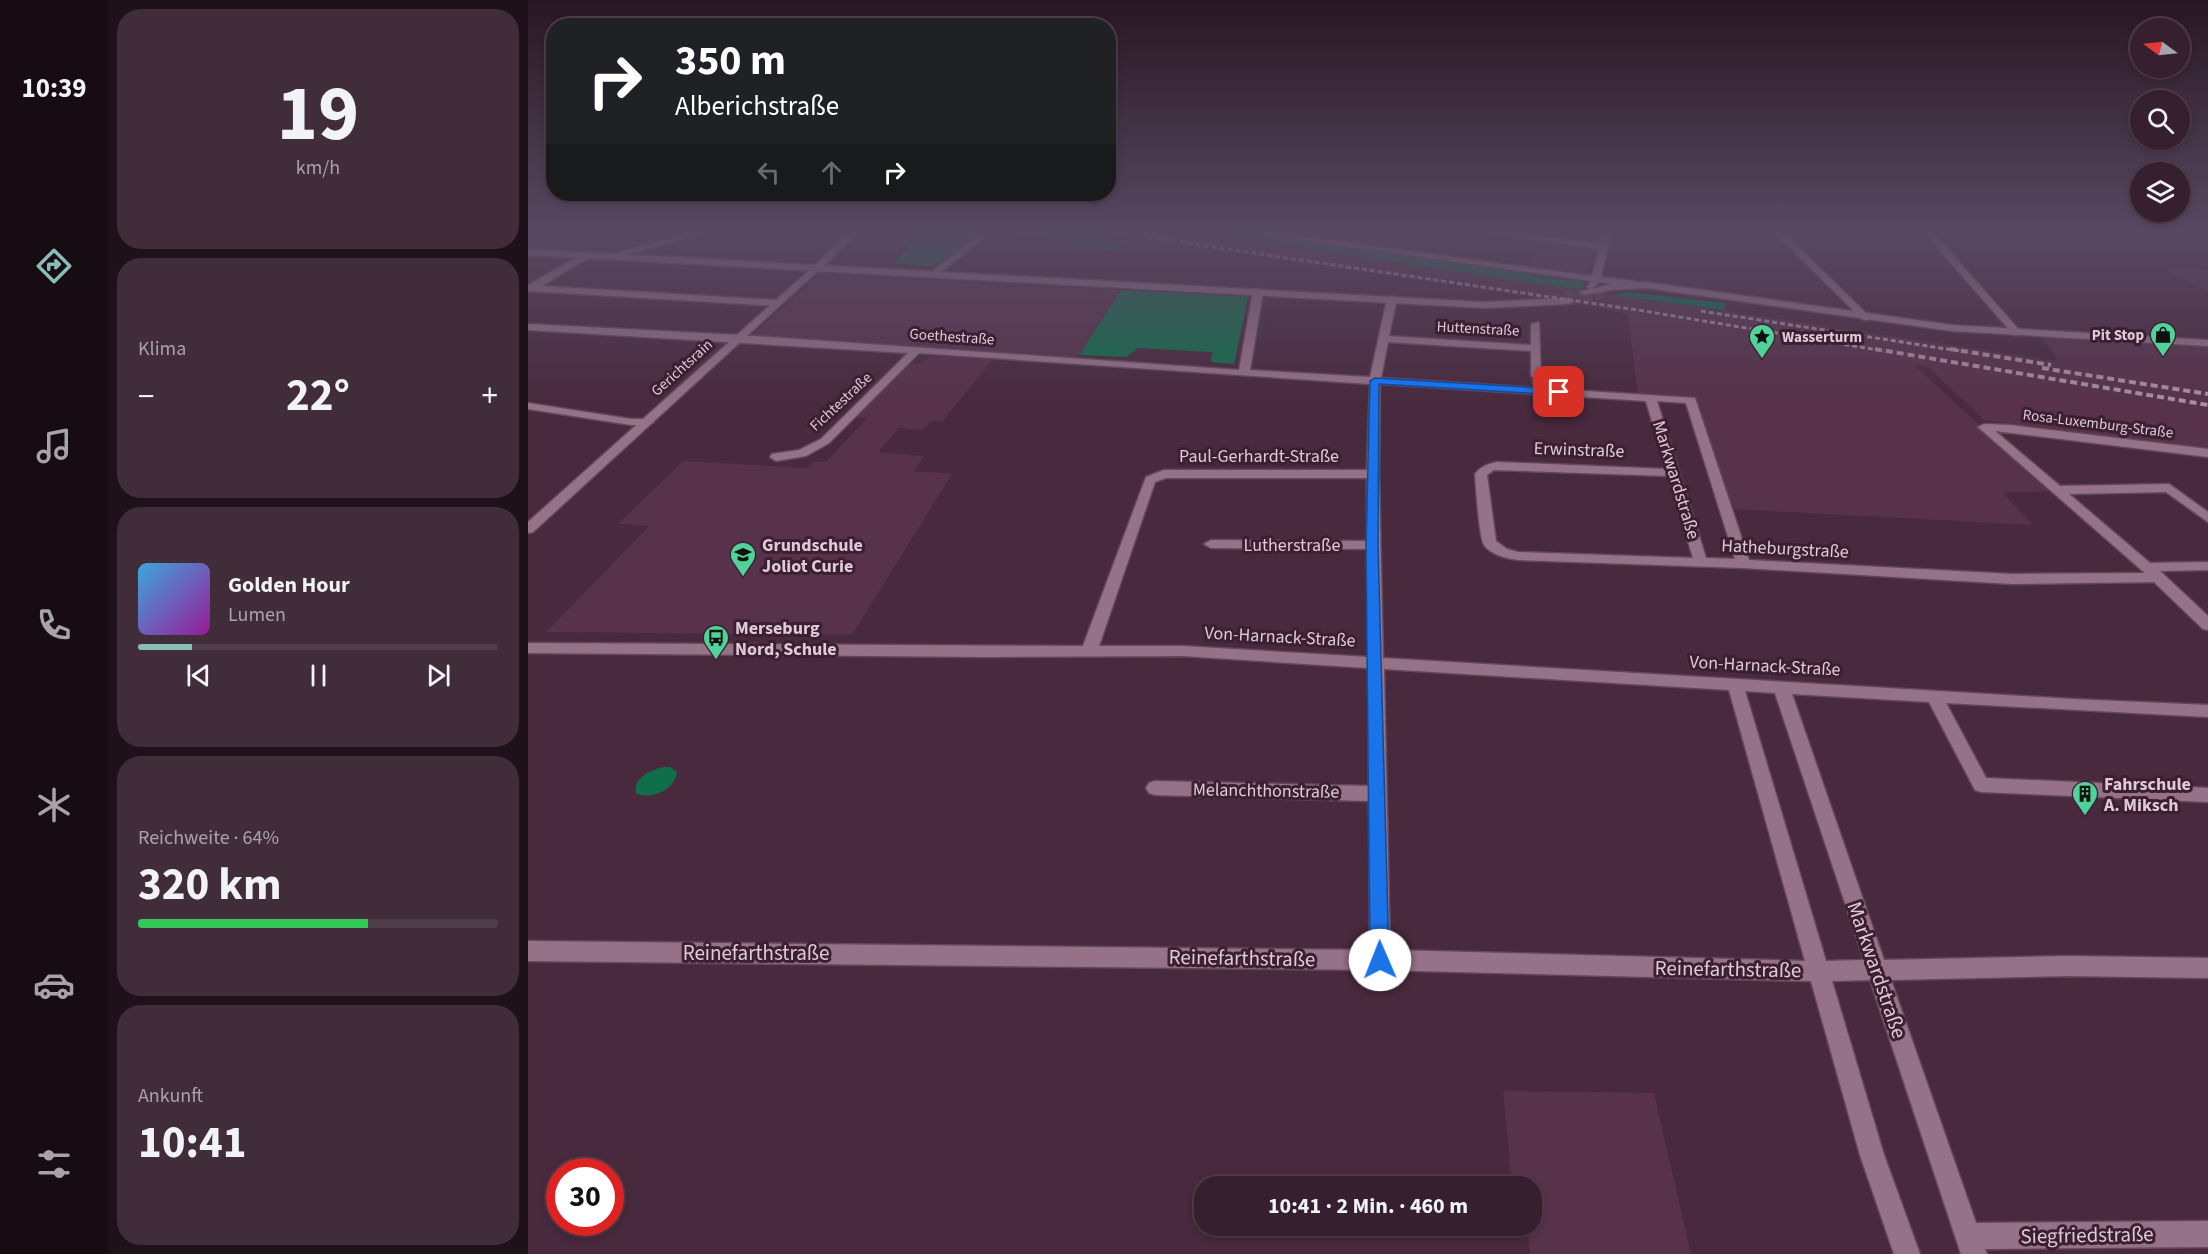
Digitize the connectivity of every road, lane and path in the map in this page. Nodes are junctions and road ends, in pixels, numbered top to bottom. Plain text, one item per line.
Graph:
1 (795, 288) edge
2 (1178, 288) edge
3 (1591, 288) tunnel mouth
4 (1611, 288) edge
5 (1652, 288) edge
6 (1660, 288) edge
7 (1834, 288) edge
8 (1976, 288) edge
9 (529, 289) edge
10 (1258, 292) junction
11 (1603, 294) tunnel mouth
12 (1551, 298) tunnel mouth
13 (1392, 299) junction
14 (1569, 301) tunnel mouth
15 (778, 303) junction
16 (1537, 303) junction
17 (1866, 318) junction
18 (1536, 324) dead end
19 (528, 327) edge
20 (2017, 333) junction
21 (740, 338) junction
22 (1382, 339) junction
23 (2208, 343) edge
24 (1537, 348) junction
25 (917, 350) junction
26 (1244, 373) junction
27 (1375, 381) junction
28 (1536, 384) junction
29 (1650, 398) junction
30 (528, 406) edge
31 (648, 422) junction
32 (2208, 453) edge
33 (776, 457) dead end
34 (1484, 471) joint
35 (1674, 472) junction
36 (1373, 474) junction
37 (2056, 490) junction
38 (2208, 518) edge
39 (530, 525) edge
40 (1211, 544) dead end
41 (1372, 545) junction
42 (1701, 563) junction
43 (1743, 564) junction
44 (2208, 566) edge
45 (2151, 572) junction
46 (2208, 625) edge
47 (528, 648) edge
48 (1089, 652) junction
49 (1374, 662) junction
50 (1735, 684) junction
51 (1781, 686) junction
52 (1934, 696) junction
53 (2208, 711) edge
54 (1155, 788) dead end
55 (1377, 794) junction
56 (2208, 795) edge
57 (528, 951) edge
58 (1380, 960) junction
59 (1877, 968) junction
60 (2208, 968) edge
61 (1819, 971) junction
62 (2208, 1234) edge
63 (1970, 1245) edge
64 (1907, 1254) edge

1 - 15 street, Gerichtsrain
2 - 10 street
3 - 4 street
5 - 11 street
6 - 17 street
7 - 17 street
8 - 20 street
9 - 15 street
10 - 13 street
10 - 26 street
12 - 16 street
13 - 16 street
13 - 22 street
14 - 16 street
15 - 21 street, Gerichtsrain
17 - 20 street
18 - 24 street, Huttenstraße
19 - 21 street, Goethestraße
20 - 23 street
21 - 25 street, Goethestraße
21 - 31 street, Gerichtsrain
22 - 24 street, Huttenstraße
22 - 27 street
24 - 28 street, Huttenstraße
25 - 26 street, Goethestraße
25 - 33 street, Fichtestraße
26 - 27 street, Goethestraße
27 - 28 street, Goethestraße
27 - 36 street
28 - 29 street, Goethestraße
29 - 35 street, Markwardstraße
29 - 43 street, Goethestraße
30 - 31 street
31 - 39 street, Gerichtsrain
32 - 37 street, Rosa-Luxemburg-Straße
34 - 35 street, Erwinstraße
34 - 42 street, Hatheburgstraße
35 - 42 street, Markwardstraße
36 - 41 street
36 - 48 street, Paul-Gerhardt-Straße
37 - 38 street
37 - 45 street
40 - 41 street, Lutherstraße
41 - 49 street
42 - 43 street, Hatheburgstraße
43 - 45 street, Hatheburgstraße
44 - 45 street, Hatheburgstraße
45 - 46 street
47 - 48 street, Von-Harnack-Straße
48 - 49 street, Von-Harnack-Straße
49 - 50 street, Von-Harnack-Straße
49 - 55 street
50 - 51 street, Von-Harnack-Straße
50 - 61 street
51 - 52 street, Von-Harnack-Straße
51 - 59 street, Markwardstraße
52 - 53 street, Von-Harnack-Straße
52 - 56 street
54 - 55 street, Melanchthonstraße
55 - 58 street
57 - 58 street, Reinefarthstraße
58 - 61 street, Reinefarthstraße
59 - 60 street, Reinefarthstraße
59 - 61 street, Reinefarthstraße
59 - 63 street, Markwardstraße
61 - 64 street
62 - 63 street, Siegfriedstraße

